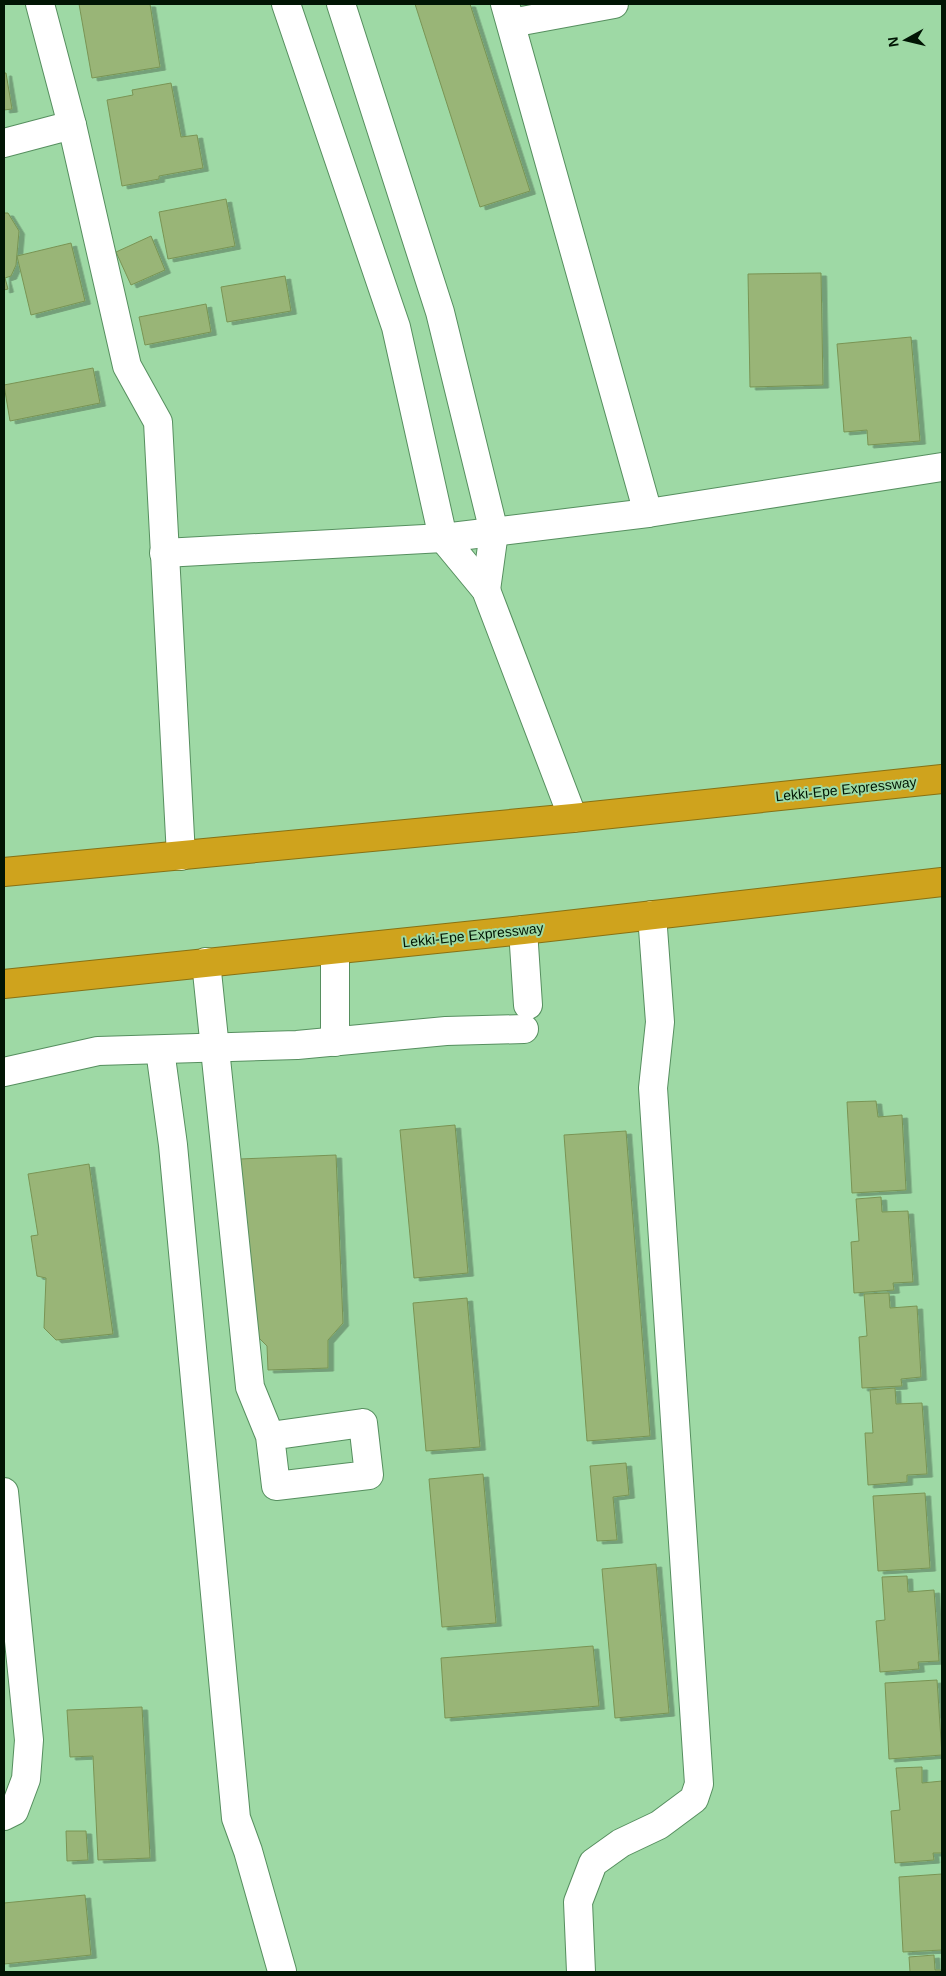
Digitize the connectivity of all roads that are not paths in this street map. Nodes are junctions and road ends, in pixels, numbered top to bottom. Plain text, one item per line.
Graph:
1 (40, 4) edge
2 (286, 4) edge
3 (341, 4) edge
4 (614, 4) edge
5 (508, 13) edge
6 (72, 125) junction
7 (4, 143) edge
8 (942, 467) edge
9 (648, 513) junction
10 (494, 532) junction
11 (443, 538) junction
12 (164, 553) junction
13 (486, 590) junction
14 (942, 779) edge
15 (573, 818) junction
16 (181, 856) junction
17 (4, 872) edge
18 (942, 882) edge
19 (652, 915) junction
20 (523, 930) junction
21 (335, 950) junction
22 (206, 962) junction
23 (4, 984) edge
24 (335, 1042) junction
25 (215, 1048) junction
26 (160, 1050) junction
27 (4, 1072) edge
28 (270, 1436) dead end
29 (4, 1492) edge
30 (14, 1679) edge
31 (4, 1816) edge
32 (282, 1971) edge
33 (581, 1972) edge

1 - 6 street
2 - 11 street
3 - 10 street
4 - 5 street
5 - 9 street
6 - 7 street
6 - 12 street
8 - 9 street
9 - 10 street
10 - 11 street
10 - 13 street
11 - 12 street
11 - 13 street
12 - 16 street
13 - 15 street
14 - 15 highway, Lekki-Epe Expressway
15 - 16 highway, Lekki-Epe Expressway
16 - 17 highway, Lekki-Epe Expressway
18 - 19 highway, Lekki-Epe Expressway
19 - 20 highway, Lekki-Epe Expressway
19 - 33 street
20 - 21 highway, Lekki-Epe Expressway
20 - 24 street
21 - 22 highway, Lekki-Epe Expressway
21 - 24 street
22 - 23 highway, Lekki-Epe Expressway
22 - 25 street
24 - 25 street
25 - 26 street
25 - 28 street
26 - 27 street
26 - 32 street
29 - 30 street
30 - 31 street

